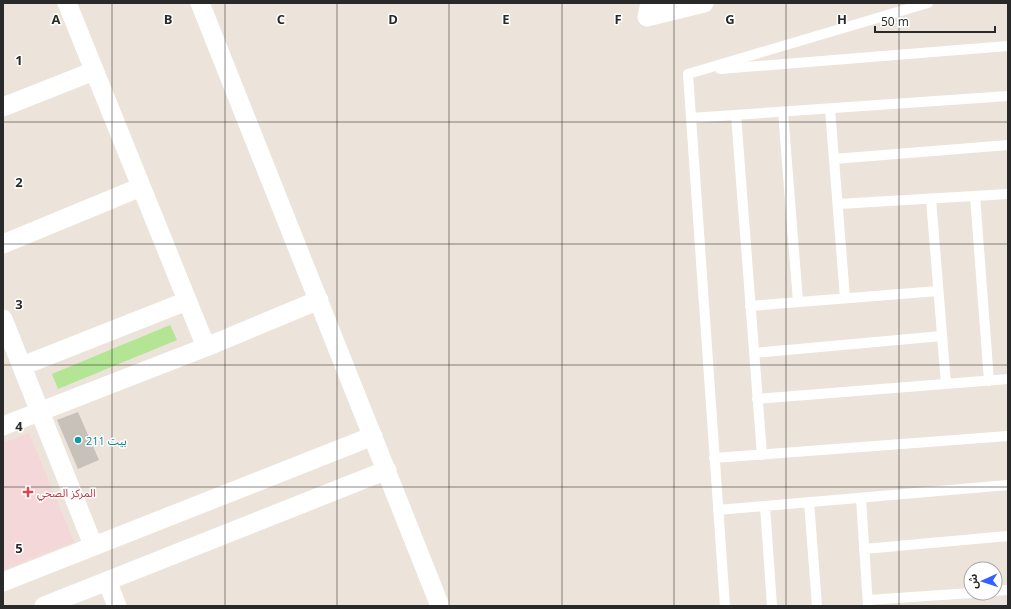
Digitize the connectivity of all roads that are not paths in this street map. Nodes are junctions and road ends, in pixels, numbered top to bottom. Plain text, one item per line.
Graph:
1 (67, 3) edge
2 (200, 3) edge
3 (650, 3) edge
4 (704, 3) edge
5 (928, 3) edge
6 (1008, 46) edge
7 (94, 71) junction
8 (698, 71) junction
9 (1008, 96) edge
10 (3, 107) edge
11 (830, 109) junction
12 (783, 112) junction
13 (736, 115) junction
14 (691, 118) junction
15 (1008, 145) edge
16 (834, 159) junction
17 (141, 187) junction
18 (1008, 194) edge
19 (975, 196) junction
20 (931, 199) junction
21 (838, 204) junction
22 (3, 244) edge
23 (938, 291) junction
24 (845, 298) junction
25 (319, 300) junction
26 (187, 302) junction
27 (798, 302) junction
28 (750, 306) junction
29 (3, 319) edge
30 (942, 336) junction
31 (206, 346) junction
32 (754, 353) junction
33 (22, 366) junction
34 (1008, 379) edge
35 (989, 381) junction
36 (946, 384) junction
37 (757, 399) junction
38 (40, 411) junction
39 (3, 426) edge
40 (373, 436) junction
41 (1008, 436) edge
42 (762, 455) junction
43 (714, 458) junction
44 (387, 470) junction
45 (1008, 485) edge
46 (861, 498) junction
47 (809, 502) junction
48 (765, 506) junction
49 (718, 510) junction
50 (1008, 536) edge
51 (94, 545) junction
52 (864, 549) junction
53 (107, 581) junction
54 (3, 582) edge
55 (963, 594) edge
56 (868, 603) edge
57 (434, 604) edge
58 (44, 606) edge
59 (117, 606) edge
60 (724, 606) edge
61 (772, 606) edge
62 (816, 606) edge

1 - 7 street
2 - 25 street
3 - 4 street
5 - 8 lane
6 - 8 lane
7 - 10 street
7 - 17 street
8 - 14 lane
9 - 11 lane
11 - 12 lane
11 - 16 lane
12 - 13 lane
12 - 27 lane
13 - 14 lane
13 - 28 lane
14 - 43 lane
15 - 16 lane
16 - 21 lane
17 - 22 street
17 - 26 street
18 - 19 lane
19 - 20 lane
19 - 35 lane
20 - 21 lane
20 - 23 lane
21 - 24 lane
23 - 24 lane
23 - 30 lane
24 - 27 lane
25 - 31 street
25 - 40 street
26 - 31 street
26 - 33 street
27 - 28 lane
28 - 32 lane
29 - 33 street
30 - 32 lane
30 - 36 lane
31 - 38 street
32 - 37 lane
33 - 38 street
34 - 35 lane
35 - 36 lane
36 - 37 lane
37 - 42 lane
38 - 39 street
38 - 51 street
40 - 44 street
40 - 51 street
41 - 42 lane
42 - 43 lane
43 - 49 lane
44 - 53 street
44 - 57 street
45 - 46 lane
46 - 47 lane
46 - 52 lane
47 - 48 lane
47 - 62 lane
48 - 49 lane
48 - 61 lane
49 - 60 lane
50 - 52 lane
51 - 54 street
52 - 56 lane
53 - 58 street
53 - 59 street
55 - 56 lane

